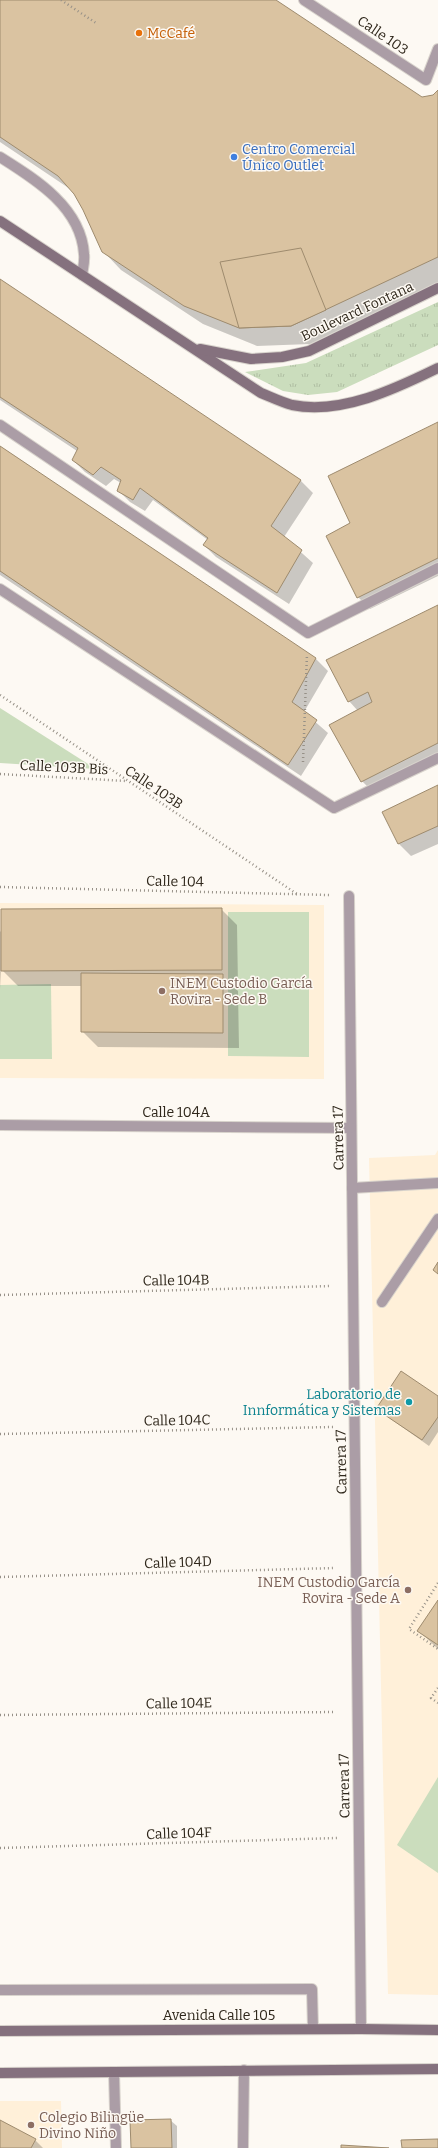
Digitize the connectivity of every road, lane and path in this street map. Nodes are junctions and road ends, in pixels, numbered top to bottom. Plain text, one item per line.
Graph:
1 (61, 0) edge
2 (304, 0) edge
3 (96, 23) dead end
4 (438, 49) edge
5 (0, 157) edge
6 (0, 221) edge
7 (82, 275) junction
8 (438, 288) edge
9 (192, 347) junction
10 (438, 368) edge
11 (0, 424) edge
12 (438, 568) edge
13 (0, 589) edge
14 (308, 633) junction
15 (0, 695) edge
16 (438, 758) edge
17 (0, 774) edge
18 (127, 781) junction
19 (304, 789) junction
20 (0, 887) edge
21 (297, 894) junction
22 (349, 896) joint
23 (0, 1125) edge
24 (352, 1128) junction
25 (438, 1183) edge
26 (352, 1188) junction
27 (438, 1219) edge
28 (353, 1286) junction
29 (0, 1295) edge
30 (382, 1302) dead end
31 (355, 1427) junction
32 (0, 1434) edge
33 (356, 1568) junction
34 (0, 1577) edge
35 (438, 1583) edge
36 (438, 1649) edge
37 (438, 1688) edge
38 (438, 1703) edge
39 (358, 1711) junction
40 (0, 1715) edge
41 (359, 1838) junction
42 (0, 1848) edge
43 (0, 1990) edge
44 (313, 2029) junction
45 (361, 2029) junction
46 (438, 2030) edge
47 (0, 2031) edge
48 (438, 2069) edge
49 (244, 2070) junction
50 (114, 2072) junction
51 (0, 2073) edge
52 (116, 2148) edge
53 (243, 2148) edge

1 - 3 path
2 - 4 street, Calle 103
5 - 7 street
6 - 7 main road, Boulevard Fontana
7 - 9 main road, Boulevard Fontana
8 - 9 main road, Boulevard Fontana
9 - 10 main road, Boulevard Fontana
11 - 14 street
12 - 14 street
13 - 19 street
14 - 19 path
15 - 18 path, Calle 103B
16 - 19 street
17 - 18 path, Calle 103B Bis
18 - 21 path, Calle 103B
20 - 21 path, Calle 104
21 - 22 path, Calle 104
22 - 24 street, Carrera 17
23 - 24 street, Calle 104A
24 - 26 street, Carrera 17
25 - 26 street
26 - 28 street, Carrera 17
27 - 30 street
28 - 29 path, Calle 104B
28 - 31 street, Carrera 17
31 - 32 path, Calle 104C
31 - 33 street, Carrera 17
33 - 34 path, Calle 104D
33 - 39 street, Carrera 17
35 - 36 path
37 - 38 path
39 - 40 path, Calle 104E
39 - 41 street, Carrera 17
41 - 42 path, Calle 104F
41 - 45 street, Carrera 17
43 - 44 street
44 - 45 main road, Avenida Calle 105
44 - 47 main road, Avenida Calle 105
45 - 46 main road, Avenida Calle 105
48 - 49 main road
49 - 50 main road
49 - 53 street
50 - 51 main road
50 - 52 street

